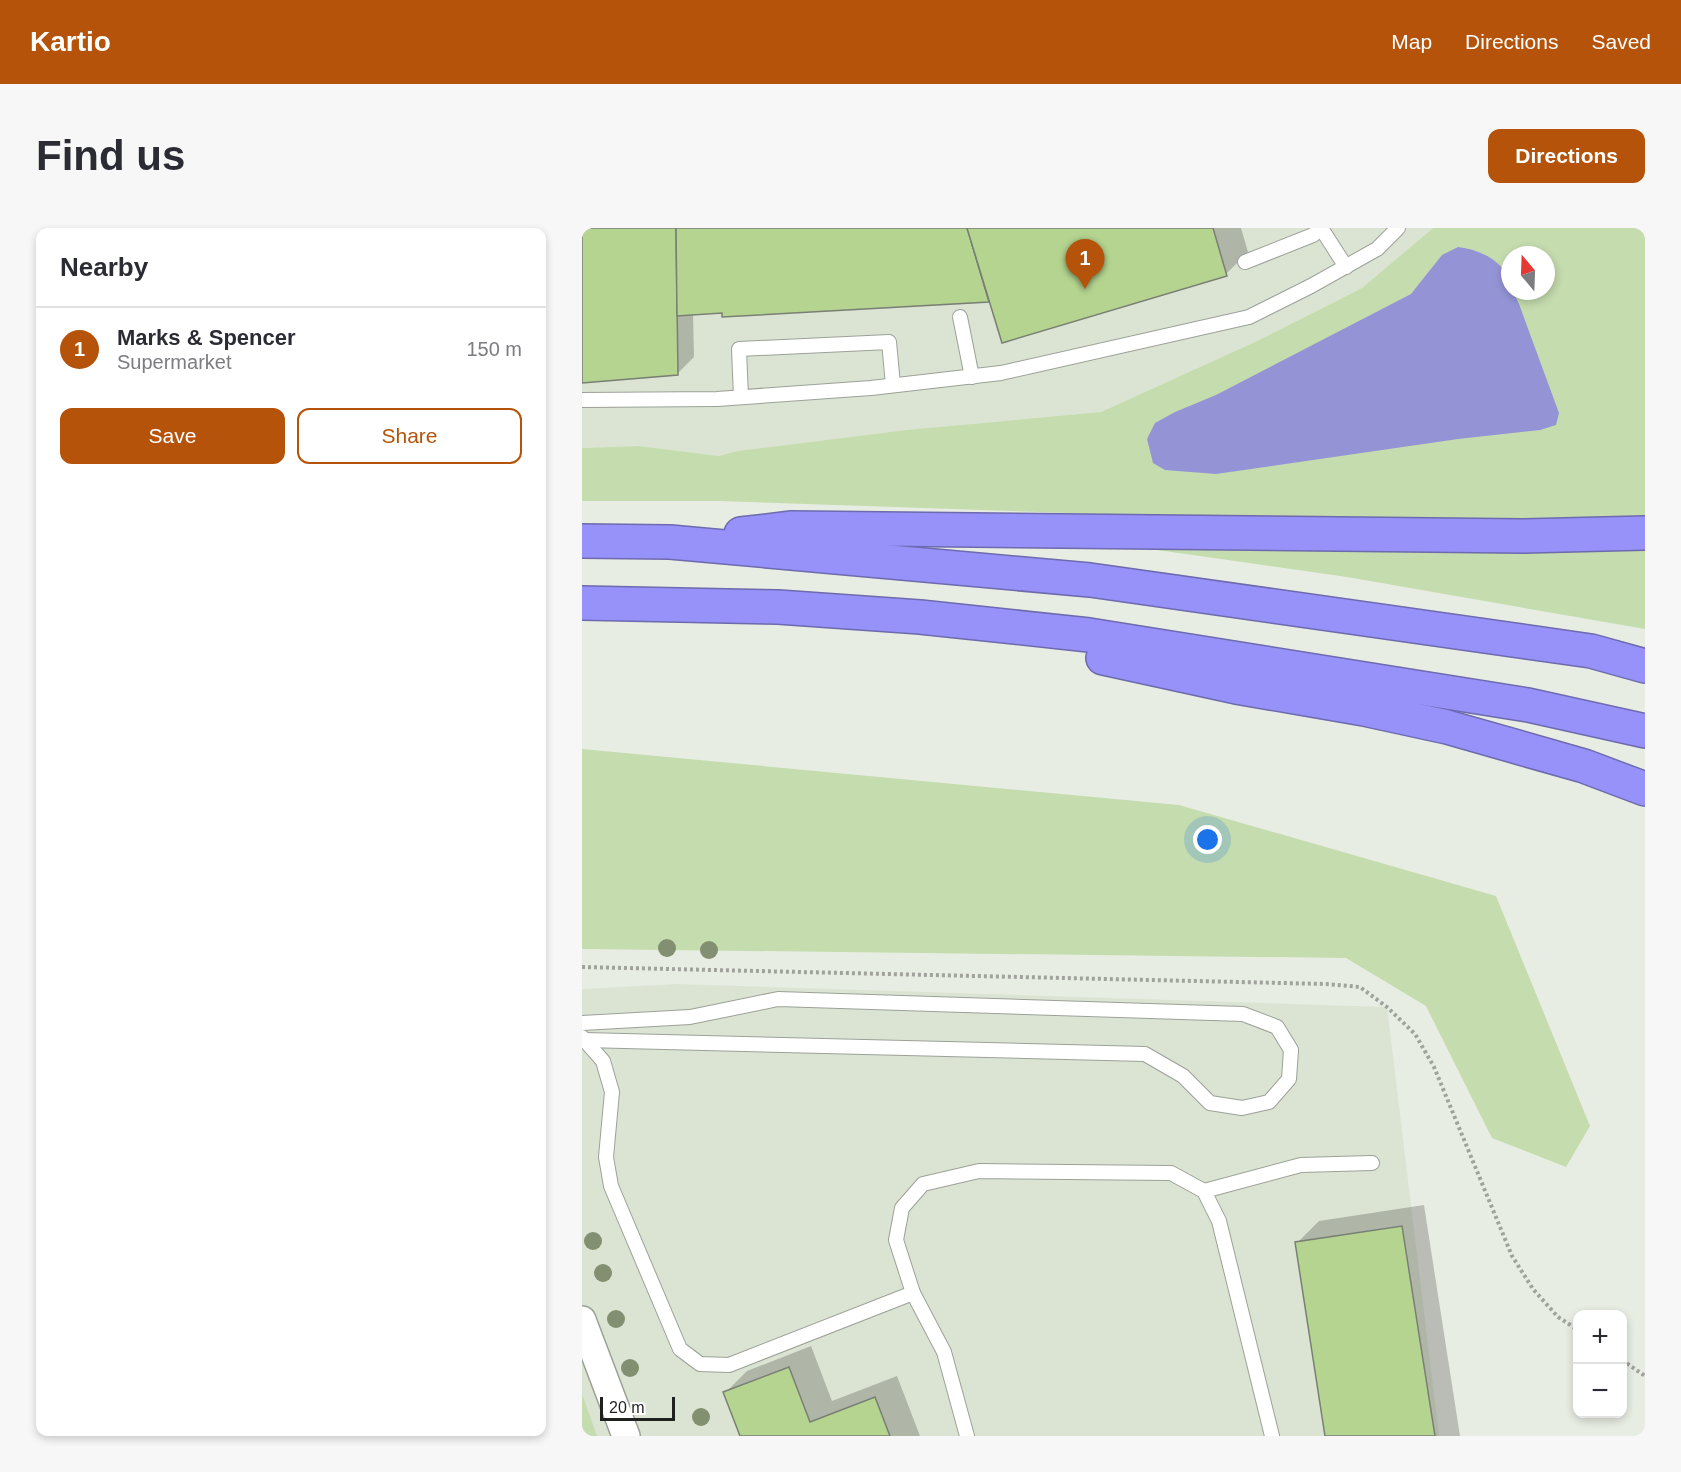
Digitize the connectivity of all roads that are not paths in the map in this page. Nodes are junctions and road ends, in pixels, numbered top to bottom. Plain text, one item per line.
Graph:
1 (1321, 228) edge
2 (1398, 228) edge
3 (1245, 262) dead end
4 (1346, 267) junction
5 (960, 317) dead end
6 (972, 377) junction
7 (893, 385) junction
8 (741, 397) junction
9 (582, 400) edge
10 (1645, 533) edge
11 (582, 541) edge
12 (670, 542) junction
13 (582, 603) edge
14 (920, 617) junction
15 (1645, 666) edge
16 (1645, 731) edge
17 (1645, 789) edge
18 (582, 1023) edge
19 (583, 1038) edge
20 (1372, 1163) dead end
21 (1204, 1191) junction
22 (913, 1293) junction
23 (582, 1320) edge
24 (626, 1436) edge
25 (967, 1436) edge
26 (1272, 1436) edge

1 - 3 lane
1 - 4 lane
2 - 4 lane
4 - 6 lane
5 - 6 lane
6 - 7 lane
7 - 8 lane
7 - 8 lane
8 - 9 lane
10 - 12 highway
11 - 12 highway
12 - 15 highway
13 - 14 highway
14 - 16 highway
14 - 17 highway
18 - 19 lane
19 - 22 lane
20 - 21 lane
21 - 22 lane
21 - 26 lane
22 - 25 lane
23 - 24 street

